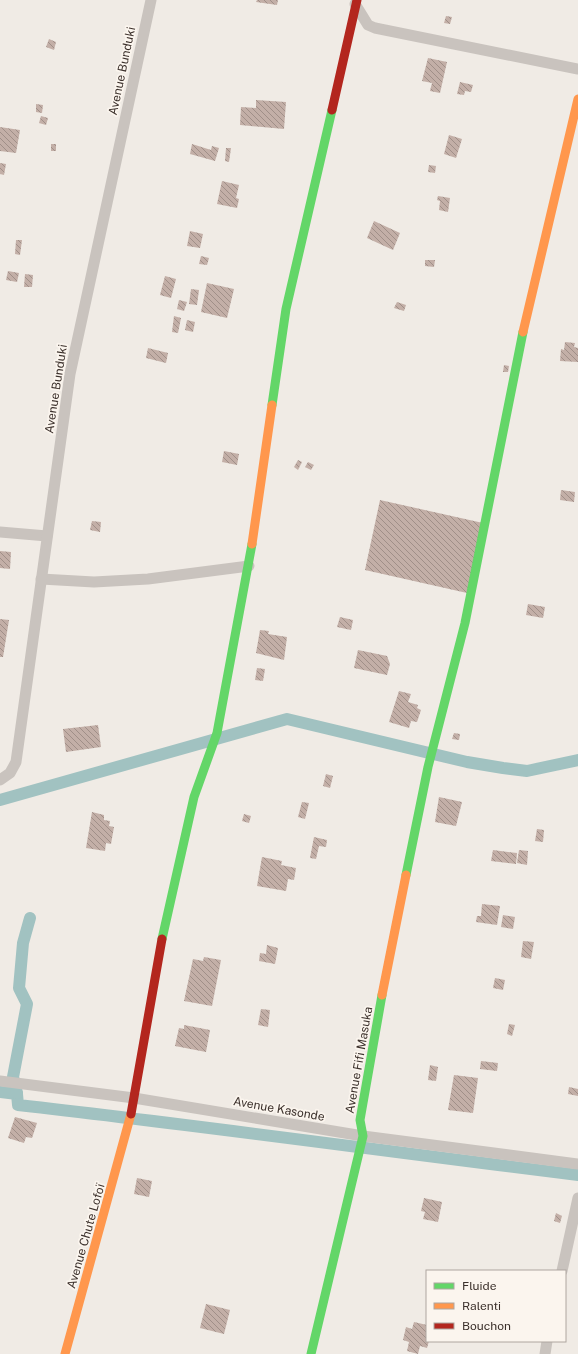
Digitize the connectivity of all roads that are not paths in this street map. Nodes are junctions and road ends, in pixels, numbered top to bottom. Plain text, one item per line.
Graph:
1 (151, 0) edge
2 (355, 2) edge
3 (578, 69) edge
4 (578, 99) edge
5 (0, 532) edge
6 (47, 536) junction
7 (249, 566) junction
8 (41, 579) junction
9 (0, 780) edge
10 (0, 1081) edge
11 (133, 1102) junction
12 (363, 1136) junction
13 (578, 1164) edge
14 (578, 1198) edge
15 (562, 1270) edge
16 (548, 1342) edge
17 (65, 1354) edge
18 (310, 1354) edge
19 (545, 1354) edge

1 - 6 street, Avenue Bunduki
2 - 3 street
2 - 7 street, Avenue Chute Lofoï
4 - 12 street, Avenue Fifi Masuka
5 - 6 street
6 - 8 street, Avenue Bunduki
7 - 8 street
7 - 11 street, Avenue Chute Lofoï
8 - 9 street, Avenue Bunduki
10 - 11 street, Avenue Kasonde
11 - 12 street, Avenue Kasonde
11 - 17 street, Avenue Chute Lofoï
12 - 13 street, Avenue Kasonde
12 - 18 street, Avenue Fifi Masuka
14 - 15 street
16 - 19 street

